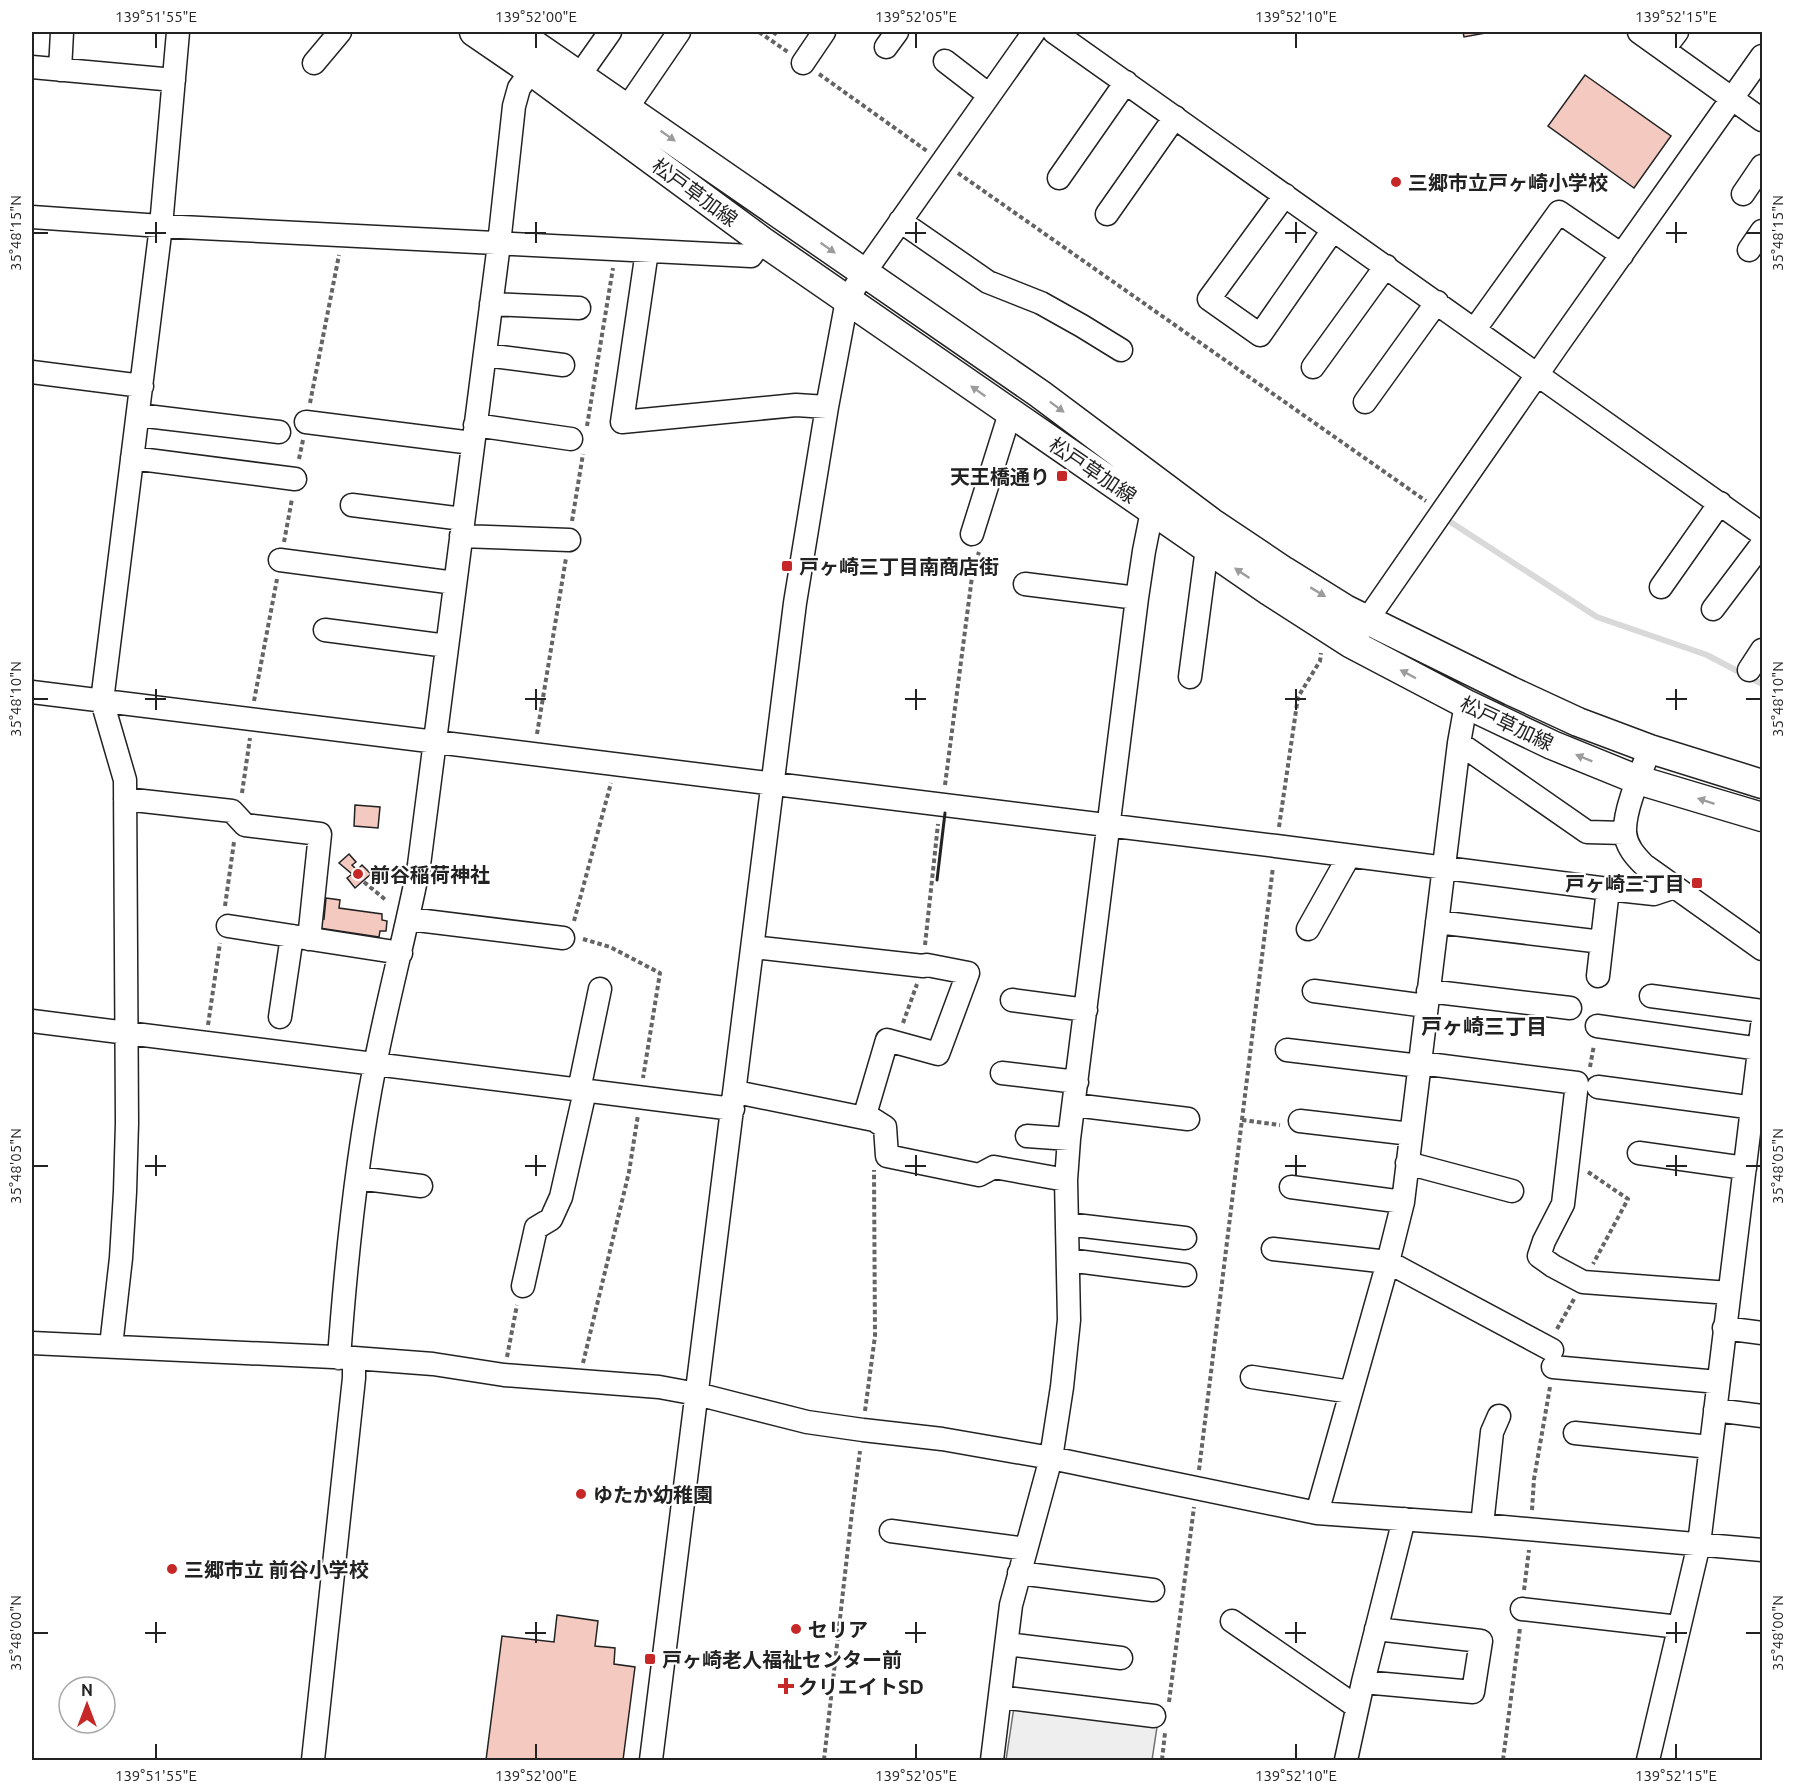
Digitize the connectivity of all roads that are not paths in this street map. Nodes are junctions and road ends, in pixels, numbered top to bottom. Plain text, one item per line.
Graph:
1 (62, 32) edge
2 (178, 32) edge
3 (340, 32) edge
4 (474, 32) edge
5 (516, 32) edge
6 (610, 32) edge
7 (679, 32) edge
8 (824, 32) edge
9 (1034, 32) edge
10 (1054, 32) edge
11 (1639, 32) edge
12 (1671, 40) edge
13 (1762, 56) edge
14 (945, 61) dead end
15 (314, 63) dead end
16 (803, 63) road end
17 (32, 67) edge
18 (60, 70) junction
19 (531, 71) junction
20 (579, 76) junction
21 (174, 80) junction
22 (1126, 82) junction
23 (989, 95) junction
24 (1733, 98) junction
25 (627, 108) junction
26 (1175, 117) junction
27 (1762, 120) edge
28 (1762, 166) edge
29 (1059, 178) dead end
30 (1743, 194) dead end
31 (1285, 195) junction
32 (1107, 214) dead end
33 (32, 218) edge
34 (900, 221) junction
35 (161, 226) junction
36 (1333, 230) junction
37 (1762, 231) edge
38 (762, 241) junction
39 (499, 244) junction
40 (1749, 250) dead end
41 (647, 251) junction
42 (1622, 255) junction
43 (1386, 266) junction
44 (864, 273) junction
45 (847, 300) junction
46 (1437, 302) junction
47 (491, 304) junction
48 (579, 308) dead end
49 (1475, 329) junction
50 (1122, 350) dead end
51 (485, 355) junction
52 (563, 365) dead end
53 (1313, 367) dead end
54 (32, 372) edge
55 (1539, 373) junction
56 (142, 386) junction
57 (1365, 402) dead end
58 (827, 407) junction
59 (1010, 413) junction
60 (138, 415) junction
61 (306, 422) road end
62 (279, 432) dead end
63 (473, 434) junction
64 (580, 441) road end
65 (132, 458) junction
66 (296, 478) road end
67 (1720, 503) junction
68 (352, 505) dead end
69 (1152, 511) junction
70 (462, 528) junction
71 (1762, 534) edge
72 (569, 540) road end
73 (976, 541) road end
74 (1762, 544) edge
75 (1207, 548) junction
76 (280, 561) road end
77 (454, 583) junction
78 (1025, 584) dead end
79 (1662, 587) dead end
80 (1137, 598) junction
81 (1713, 609) dead end
82 (1366, 621) junction
83 (325, 630) dead end
84 (1350, 644) junction
85 (447, 646) junction
86 (1762, 650) edge
87 (1749, 670) dead end
88 (1190, 677) dead end
89 (32, 692) edge
90 (102, 701) junction
91 (1466, 704) junction
92 (435, 742) junction
93 (1459, 742) junction
94 (1650, 749) junction
95 (1638, 780) junction
96 (1762, 784) edge
97 (774, 785) junction
98 (125, 799) junction
99 (1762, 817) edge
100 (1109, 826) junction
101 (1625, 833) junction
102 (1350, 856) junction
103 (1444, 868) junction
104 (1675, 887) junction
105 (1608, 889) junction
106 (409, 919) junction
107 (225, 922) road end
108 (1437, 922) junction
109 (1308, 929) dead end
110 (572, 934) road end
111 (300, 938) junction
112 (1602, 942) junction
113 (753, 947) junction
114 (1762, 949) edge
115 (401, 953) junction
116 (1598, 976) dead end
117 (600, 989) dead end
118 (1314, 990) dead end
119 (1651, 996) dead end
120 (1427, 999) junction
121 (1012, 1000) dead end
122 (1570, 1008) dead end
123 (1086, 1010) junction
124 (1762, 1011) edge
125 (280, 1017) dead end
126 (32, 1021) edge
127 (1597, 1026) dead end
128 (1762, 1026) edge
129 (126, 1034) junction
130 (1760, 1049) junction
131 (1287, 1050) dead end
132 (375, 1065) junction
133 (1420, 1065) junction
134 (1002, 1073) dead end
135 (1077, 1082) junction
136 (1588, 1085) junction
137 (582, 1090) junction
138 (734, 1100) junction
139 (1074, 1105) junction
140 (1758, 1108) edge
141 (864, 1118) junction
142 (1188, 1119) dead end
143 (1300, 1121) road end
144 (1410, 1134) junction
145 (1027, 1136) dead end
146 (1069, 1139) junction
147 (1639, 1153) dead end
148 (1407, 1163) junction
149 (1745, 1168) junction
150 (357, 1178) junction
151 (1066, 1180) junction
152 (421, 1186) dead end
153 (1291, 1187) dead end
154 (1512, 1191) dead end
155 (1403, 1202) junction
156 (1067, 1224) junction
157 (1185, 1238) dead end
158 (1273, 1249) dead end
159 (1068, 1260) junction
160 (1388, 1262) junction
161 (1185, 1275) dead end
162 (523, 1286) road end
163 (1729, 1293) junction
164 (1724, 1329) junction
165 (1762, 1334) edge
166 (32, 1343) edge
167 (111, 1346) junction
168 (347, 1358) junction
169 (1252, 1377) dead end
170 (1718, 1382) junction
171 (1351, 1392) junction
172 (697, 1394) junction
173 (1715, 1410) junction
174 (1499, 1416) dead end
175 (1762, 1416) edge
176 (1575, 1433) dead end
177 (1710, 1447) junction
178 (1052, 1458) junction
179 (1317, 1513) junction
180 (1404, 1519) junction
181 (1482, 1525) junction
182 (891, 1531) dead end
183 (1699, 1544) junction
184 (1026, 1549) junction
185 (1762, 1550) edge
186 (1019, 1573) junction
187 (1153, 1590) dead end
188 (1522, 1609) road end
189 (1232, 1622) dead end
190 (1679, 1627) junction
191 (1376, 1629) junction
192 (1006, 1644) junction
193 (1121, 1658) dead end
194 (1363, 1682) junction
195 (1000, 1697) junction
196 (1357, 1707) junction
197 (1163, 1715) road end
198 (313, 1761) edge
199 (651, 1761) edge
200 (992, 1761) edge
201 (1346, 1761) edge
202 (1648, 1761) edge

1 - 18 street
2 - 21 street
3 - 15 street
4 - 19 main road, 松戸草加線
5 - 20 main road, 松戸草加線
6 - 20 street
7 - 25 street
8 - 16 street
9 - 23 street
10 - 22 street
11 - 12 street
12 - 24 street
13 - 24 street
14 - 23 street
17 - 18 street
18 - 21 street
19 - 38 main road, 松戸草加線
19 - 39 street
20 - 25 main road, 松戸草加線
21 - 35 street
22 - 26 street
22 - 29 street
23 - 34 street
24 - 27 street
24 - 42 street
25 -> 44 main road, 松戸草加線
26 - 31 street
26 - 32 street
28 - 30 street
31 - 36 street
31 - 36 street
33 - 35 street
34 - 44 street
34 - 50 street
35 - 39 street
35 - 56 street
36 - 43 street
37 - 40 street
38 - 41 street
38 - 45 main road, 松戸草加線
39 - 41 street
39 - 47 street
41 - 58 street
42 - 49 street
42 - 55 street
43 - 46 street
43 - 53 street
44 - 45 street
44 -> 82 main road, 松戸草加線
45 - 58 street
59 -> 45 main road, 松戸草加線
46 - 49 street
46 - 57 street
47 - 48 street
47 - 51 street
49 - 55 street
51 - 52 street
51 - 63 street
54 - 56 street
55 - 67 street
55 - 82 street
56 - 60 street
58 - 97 street
59 - 69 main road, 松戸草加線
59 - 73 street
60 - 62 street
60 - 65 street
61 - 63 street
63 - 64 street
63 - 70 street
65 - 66 street
65 - 90 street
67 - 71 street
67 - 79 street
68 - 70 street
69 - 75 main road, 松戸草加線
69 - 80 street
70 - 72 street
70 - 77 street
74 - 81 street
84 -> 75 main road, 松戸草加線
75 - 88 street
76 - 77 street
77 - 85 street
78 - 80 street
80 - 100 street
82 - 84 street
82 - 94 main road, 松戸草加線
83 - 85 street
91 -> 84 main road, 松戸草加線
85 - 92 street
86 - 87 street
89 - 90 street
90 - 92 street
90 - 98 street
91 - 93 street
95 -> 91 main road, 松戸草加線
92 - 97 street
92 - 106 street
93 - 101 street
93 - 103 street
94 - 95 street
94 - 96 main road, 松戸草加線
99 -> 95 main road, 松戸草加線
95 - 101 street
97 - 100 street
97 - 113 street
98 - 111 street
98 - 129 street
100 - 102 street
100 - 123 street
101 - 104 street
102 - 103 street
102 - 109 street
103 - 105 street
103 - 108 street
104 - 105 street
104 - 114 street
105 - 112 street
106 - 110 street
106 - 115 street
107 - 111 street
108 - 112 street
108 - 120 street
111 - 115 street
111 - 125 street
112 - 116 street
113 - 138 street
113 - 141 street
115 - 132 street
117 - 137 street
118 - 120 street
119 - 124 street
120 - 122 street
120 - 133 street
121 - 123 street
123 - 135 street
126 - 129 street
127 - 130 street
128 - 130 street
129 - 132 street
129 - 167 street
130 - 140 street
131 - 133 street
132 - 137 street
132 - 150 street
133 - 136 street
133 - 144 street
134 - 135 street
135 - 139 street
136 - 140 street
136 - 163 street
137 - 138 street
137 - 162 street
138 - 141 street
138 - 172 street
139 - 142 street
139 - 146 street
140 - 149 street
141 - 151 street
143 - 144 street
144 - 148 street
145 - 146 street
146 - 151 street
147 - 149 street
148 - 154 street
148 - 155 street
149 - 163 street
150 - 152 street
150 - 168 street
151 - 156 street
153 - 155 street
155 - 160 street
156 - 157 street
156 - 159 street
158 - 160 street
159 - 161 street
159 - 178 street
160 - 170 street
160 - 171 street
163 - 164 street
164 - 165 street
164 - 170 street
166 - 167 street
167 - 168 street
168 - 172 street
168 - 198 street
169 - 171 street
170 - 173 street
171 - 179 street
172 - 178 street
172 - 199 street
173 - 175 street
173 - 177 street
174 - 181 street
176 - 177 street
177 - 183 street
178 - 179 street
178 - 184 street
179 - 180 street
180 - 181 street
180 - 191 street
181 - 183 street
182 - 184 street
183 - 185 street
183 - 190 street
184 - 186 street
186 - 187 street
186 - 192 street
188 - 190 street
189 - 196 street
190 - 202 street
191 - 194 street
191 - 194 street
192 - 193 street
192 - 195 street
194 - 196 street
195 - 197 street
195 - 200 street
196 - 201 street

